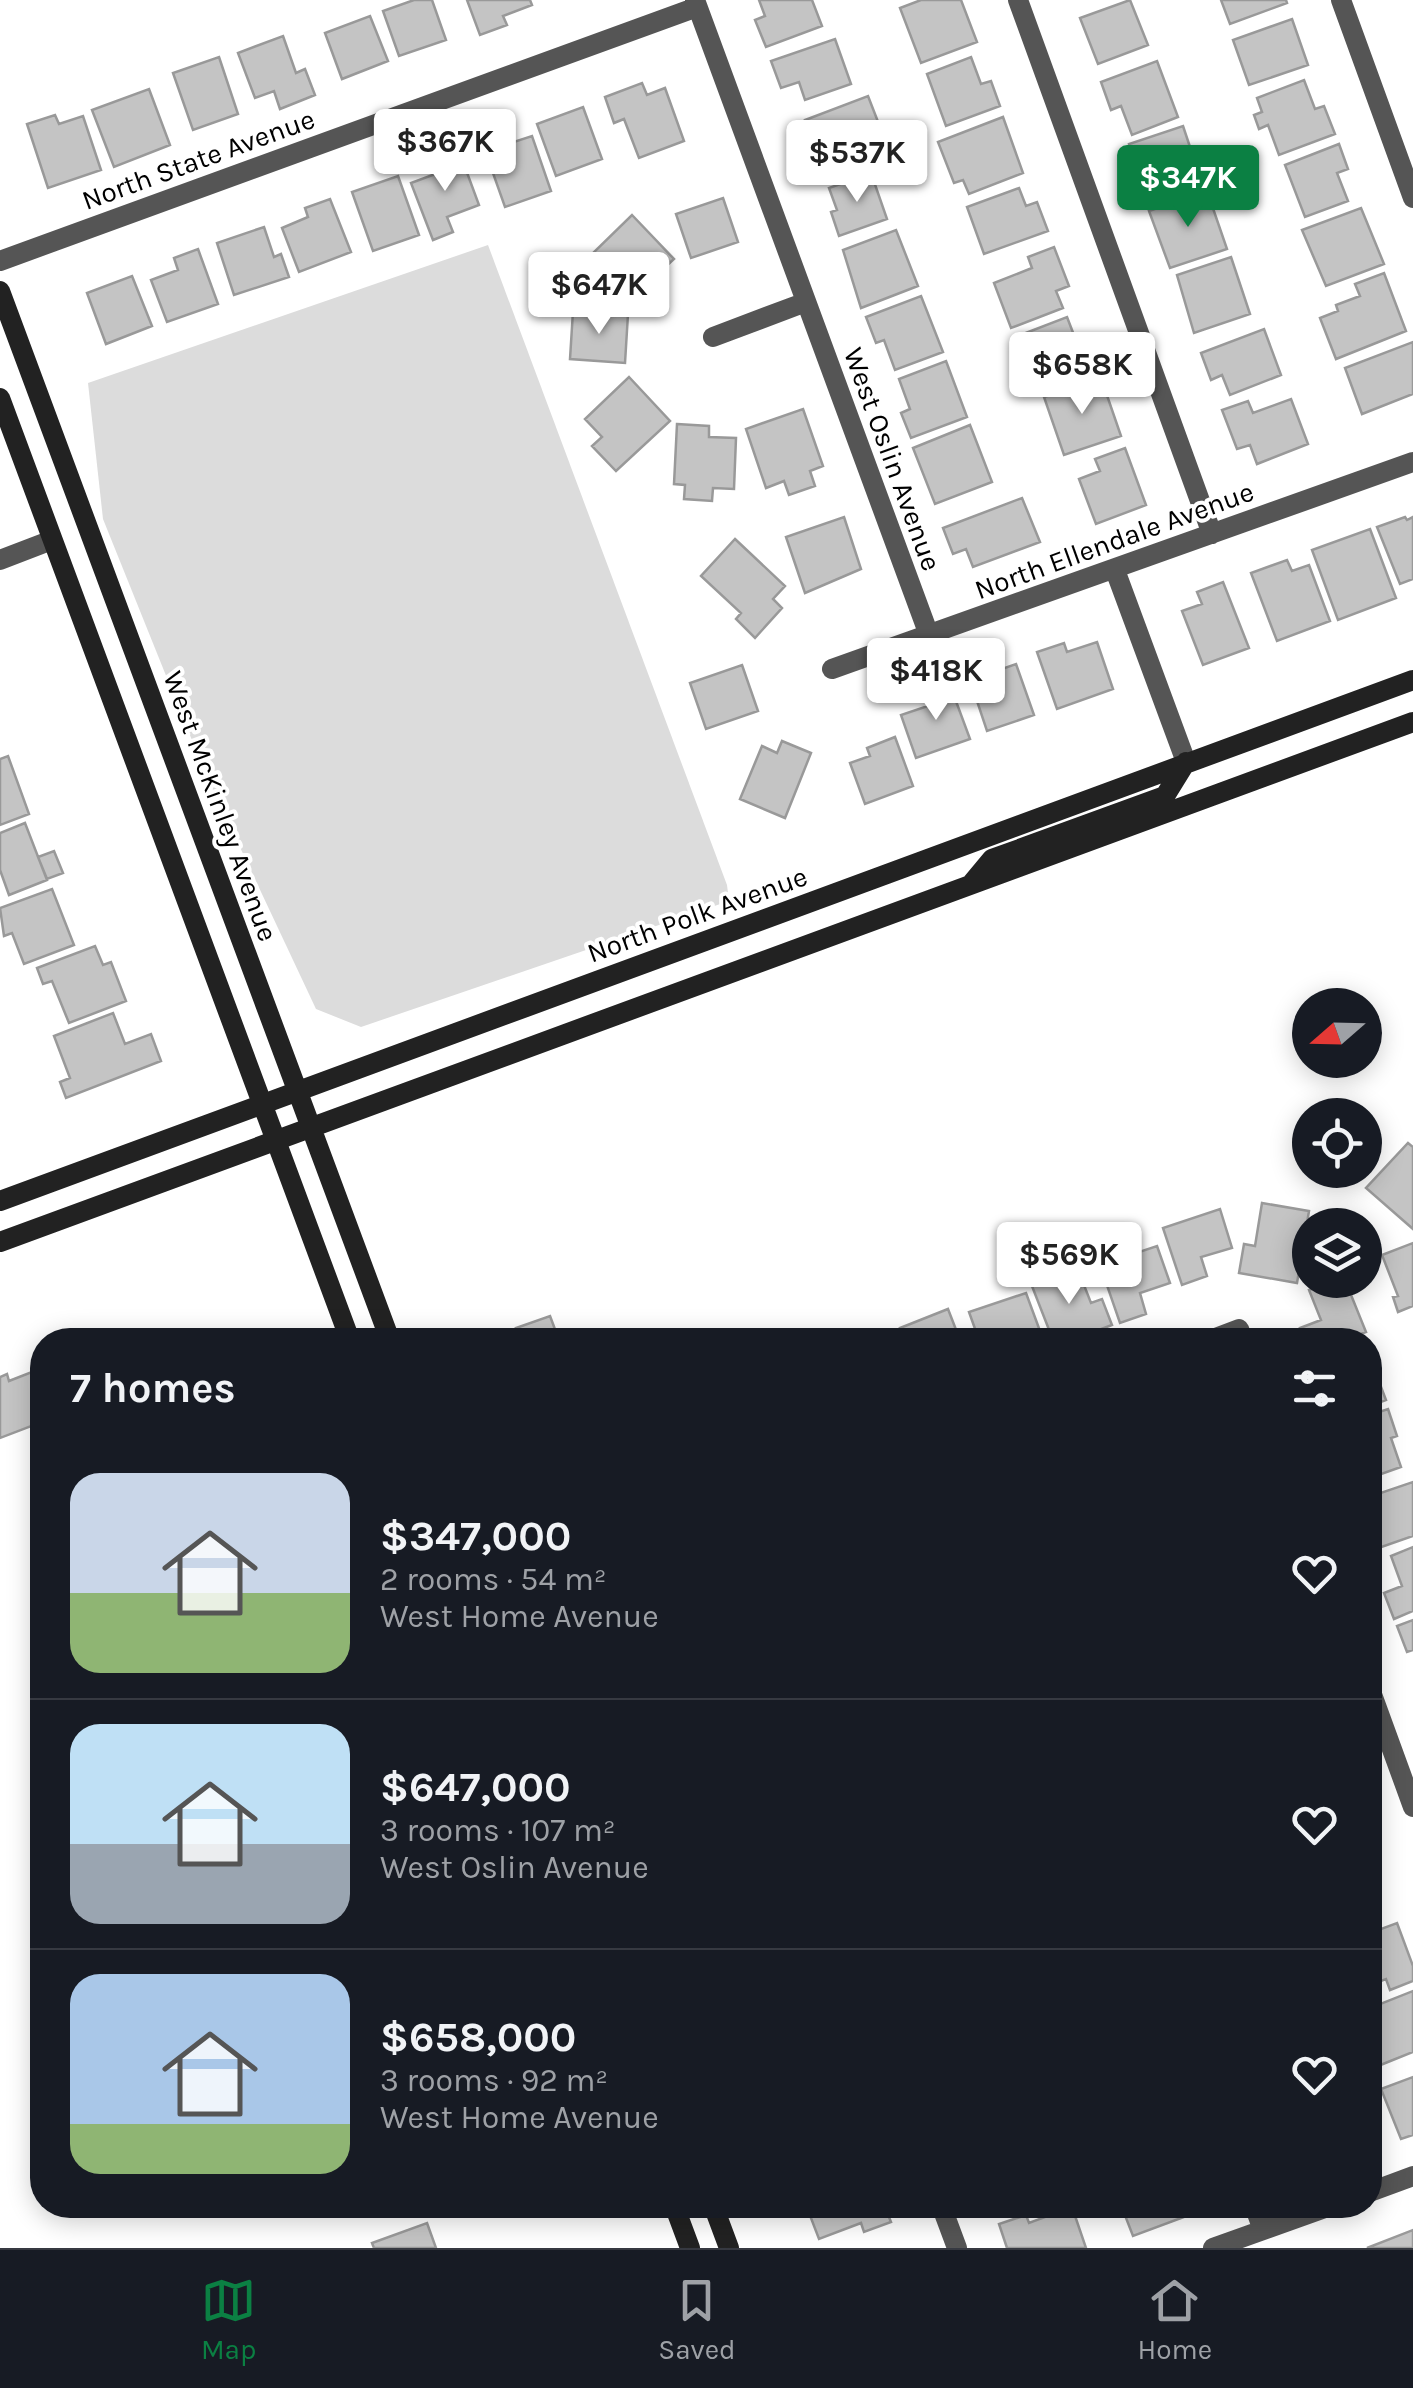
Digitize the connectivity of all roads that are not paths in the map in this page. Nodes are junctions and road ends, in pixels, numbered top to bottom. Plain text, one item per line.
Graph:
1 (1018, 0) edge
2 (1341, 0) edge
3 (696, 3) edge
4 (1413, 198) edge
5 (0, 261) edge
6 (0, 291) edge
7 (806, 302) junction
8 (713, 337) dead end
9 (0, 398) edge
10 (1413, 462) edge
11 (1212, 534) junction
12 (52, 540) junction
13 (0, 560) edge
14 (1115, 570) junction
15 (929, 635) junction
16 (832, 669) dead end
17 (1413, 680) edge
18 (1413, 722) edge
19 (1186, 762) junction
20 (971, 884) junction
21 (298, 1091) junction
22 (263, 1104) junction
23 (311, 1126) junction
24 (276, 1139) junction
25 (0, 1201) edge
26 (0, 1242) edge
27 (326, 1276) junction
28 (346, 1328) edge
29 (358, 1328) edge
30 (386, 1328) edge
31 (1382, 1722) edge
32 (1413, 1807) edge
33 (1413, 2176) edge
34 (1382, 2188) edge
35 (679, 2218) edge
36 (718, 2218) edge
37 (946, 2218) edge
38 (1259, 2218) edge
39 (1297, 2218) edge
40 (1263, 2230) junction
41 (690, 2248) edge
42 (729, 2248) edge
43 (957, 2248) edge
44 (1213, 2248) edge

1 - 11 street
2 - 4 street
3 - 5 street, North State Avenue
3 - 7 street, West Oslin Avenue
6 - 21 main road, West McKinley Avenue
7 - 8 street
7 - 15 street, West Oslin Avenue
9 - 12 main road
10 - 11 street, North Ellendale Avenue
11 - 14 street, North Ellendale Avenue
12 - 13 street
12 - 22 main road
14 - 15 street, North Ellendale Avenue
14 - 19 street
15 - 16 street, North Ellendale Avenue
17 - 19 main road, North Polk Avenue
18 - 20 main road
19 - 20 main road
19 - 21 main road, North Polk Avenue
20 - 23 main road
21 - 22 main road, North Polk Avenue
21 - 23 main road, West McKinley Avenue
22 - 24 main road
22 - 25 main road, North Polk Avenue
23 - 24 main road
23 - 30 main road, West McKinley Avenue
24 - 26 main road
24 - 27 main road
27 - 28 main road
27 - 29 main road
31 - 32 street
33 - 34 street
35 - 41 main road
36 - 42 main road
37 - 43 street
38 - 40 street
39 - 40 street
40 - 44 street

